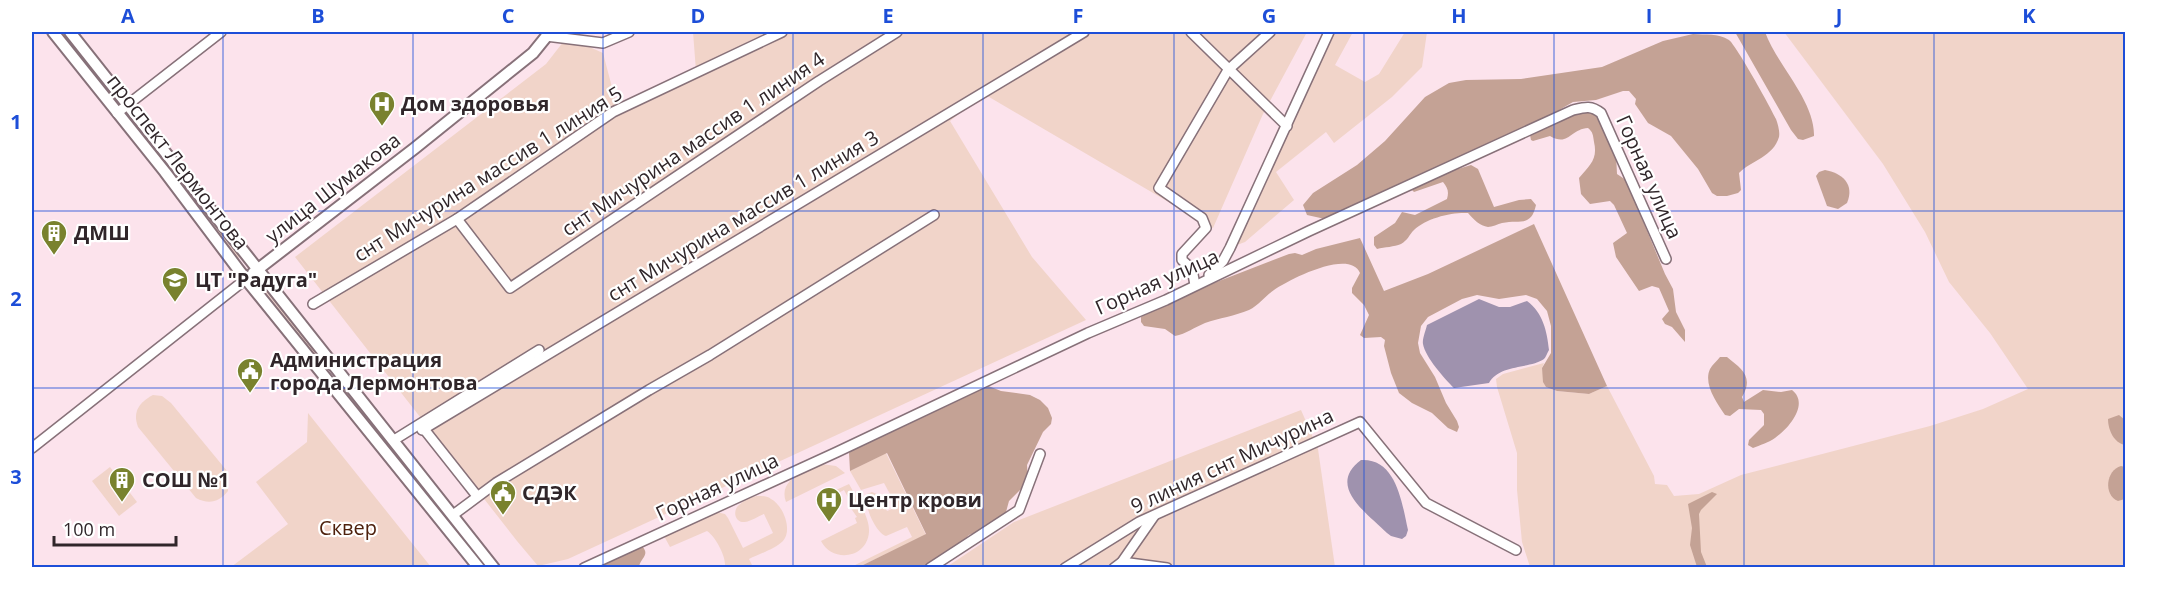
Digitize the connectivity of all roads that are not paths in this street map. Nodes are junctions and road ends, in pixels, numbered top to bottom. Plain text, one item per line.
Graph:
1 (52, 32) edge
2 (70, 32) edge
3 (221, 32) edge
4 (628, 32) edge
5 (782, 32) edge
6 (897, 32) edge
7 (1084, 32) edge
8 (1191, 32) edge
9 (1270, 32) edge
10 (1329, 32) edge
11 (548, 34) edge
12 (1228, 70) junction
13 (128, 105) junction
14 (117, 113) junction
15 (1287, 126) junction
16 (934, 215) dead end
17 (457, 219) junction
18 (1666, 260) dead end
19 (258, 269) junction
20 (246, 279) junction
21 (1195, 285) junction
22 (314, 304) dead end
23 (539, 350) dead end
24 (394, 441) junction
25 (32, 448) edge
26 (1040, 454) dead end
27 (477, 496) junction
28 (453, 515) junction
29 (1154, 516) junction
30 (1516, 550) dead end
31 (1118, 565) edge
32 (479, 567) edge
33 (494, 567) edge
34 (584, 567) edge
35 (930, 567) edge
36 (1065, 567) edge
37 (1167, 567) edge

1 - 14 street, проспект Лермонтова
2 - 13 street, проспект Лермонтова
3 - 13 street
4 - 11 street
5 - 17 street, снт Мичурина массив 1 линия 5
6 - 17 street, снт Мичурина массив 1 линия 4
7 - 27 street, снт Мичурина массив 1 линия 3
8 - 12 street
9 - 12 street
10 - 15 street
11 - 19 street, улица Шумакова
12 - 15 street
12 - 21 street
13 - 14 street
13 - 19 street, проспект Лермонтова
14 - 20 street, проспект Лермонтова
15 - 21 street
16 - 27 street
17 - 22 street, снт Мичурина массив 1 линия 5
18 - 21 street, Горная улица
19 - 20 street, улица Шумакова
19 - 24 street, проспект Лермонтова
20 - 25 street
20 - 32 street, проспект Лермонтова
21 - 34 street, Горная улица
23 - 24 street
24 - 28 street, проспект Лермонтова
26 - 35 street
27 - 28 street
28 - 33 street, проспект Лермонтова
29 - 30 street, 9 линия снт Мичурина
29 - 31 street
29 - 36 street, 9 линия снт Мичурина
31 - 37 street

